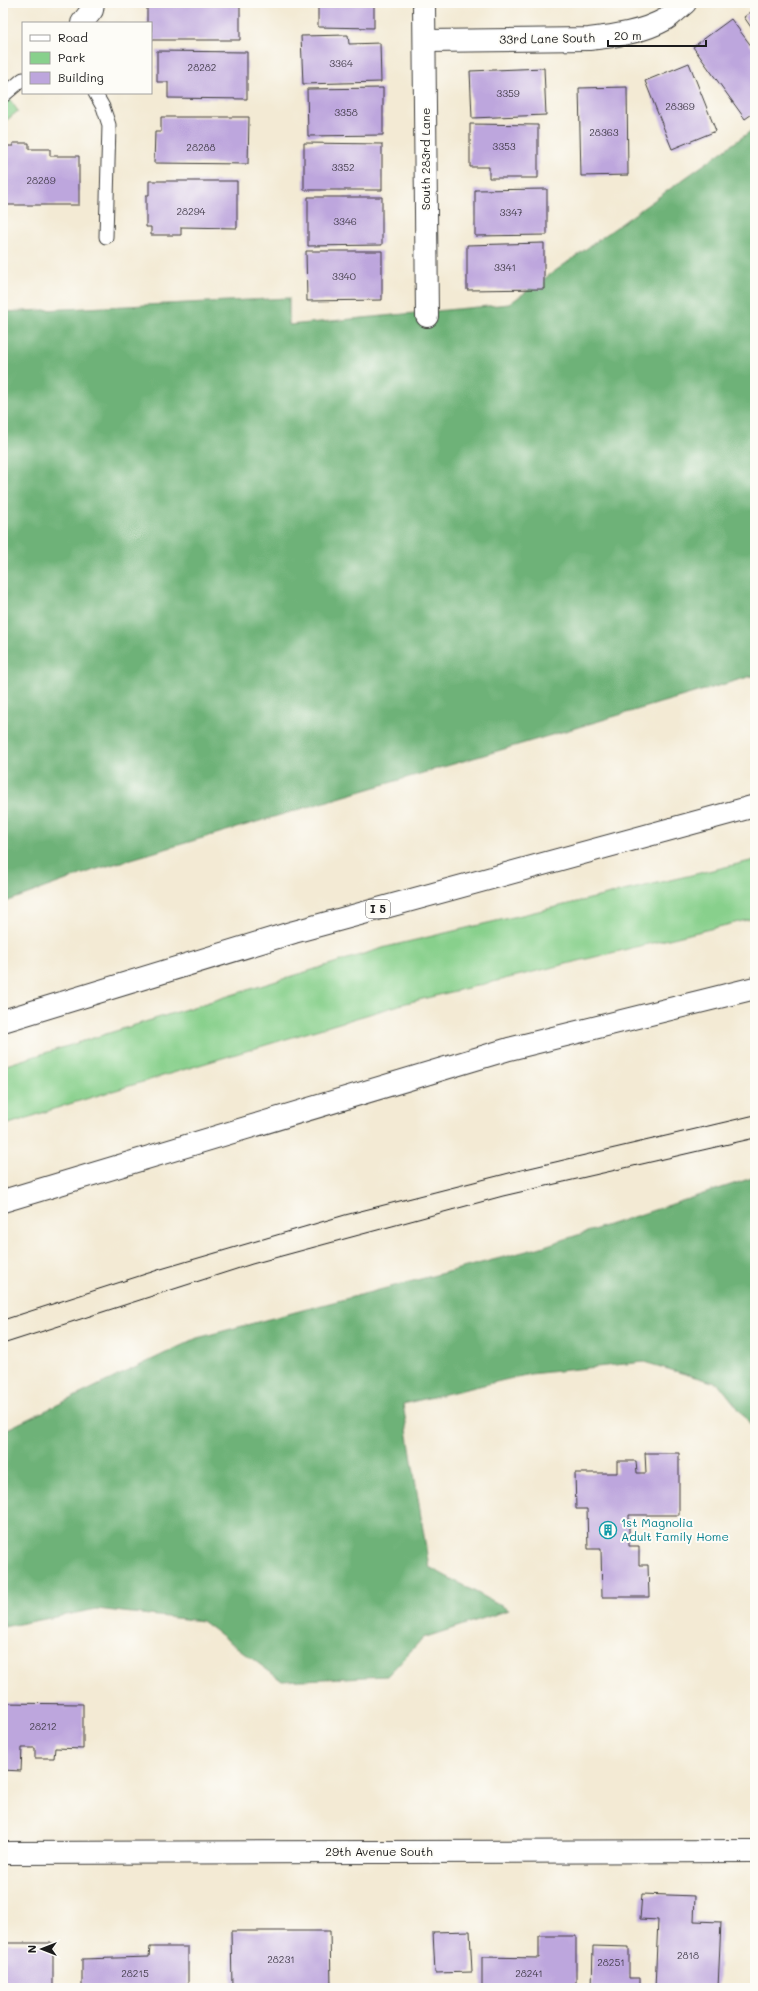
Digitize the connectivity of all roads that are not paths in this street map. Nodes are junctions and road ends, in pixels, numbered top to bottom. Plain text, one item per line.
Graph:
1 (93, 3) edge
2 (424, 3) edge
3 (685, 3) edge
4 (83, 22) edge
5 (425, 41) junction
6 (22, 80) edge
7 (96, 94) edge
8 (3, 96) edge
9 (106, 237) dead end
10 (427, 316) dead end
11 (755, 806) edge
12 (755, 988) edge
13 (3, 1021) edge
14 (3, 1201) edge
15 (755, 1851) edge
16 (3, 1854) edge

1 - 4 main road
2 - 5 main road, South 283rd Lane
3 - 5 main road, 33rd Lane South
5 - 10 main road, South 283rd Lane
6 - 8 lane
7 - 9 lane
11 - 13 main road, I 5
12 - 14 main road
15 - 16 main road, 29th Avenue South

